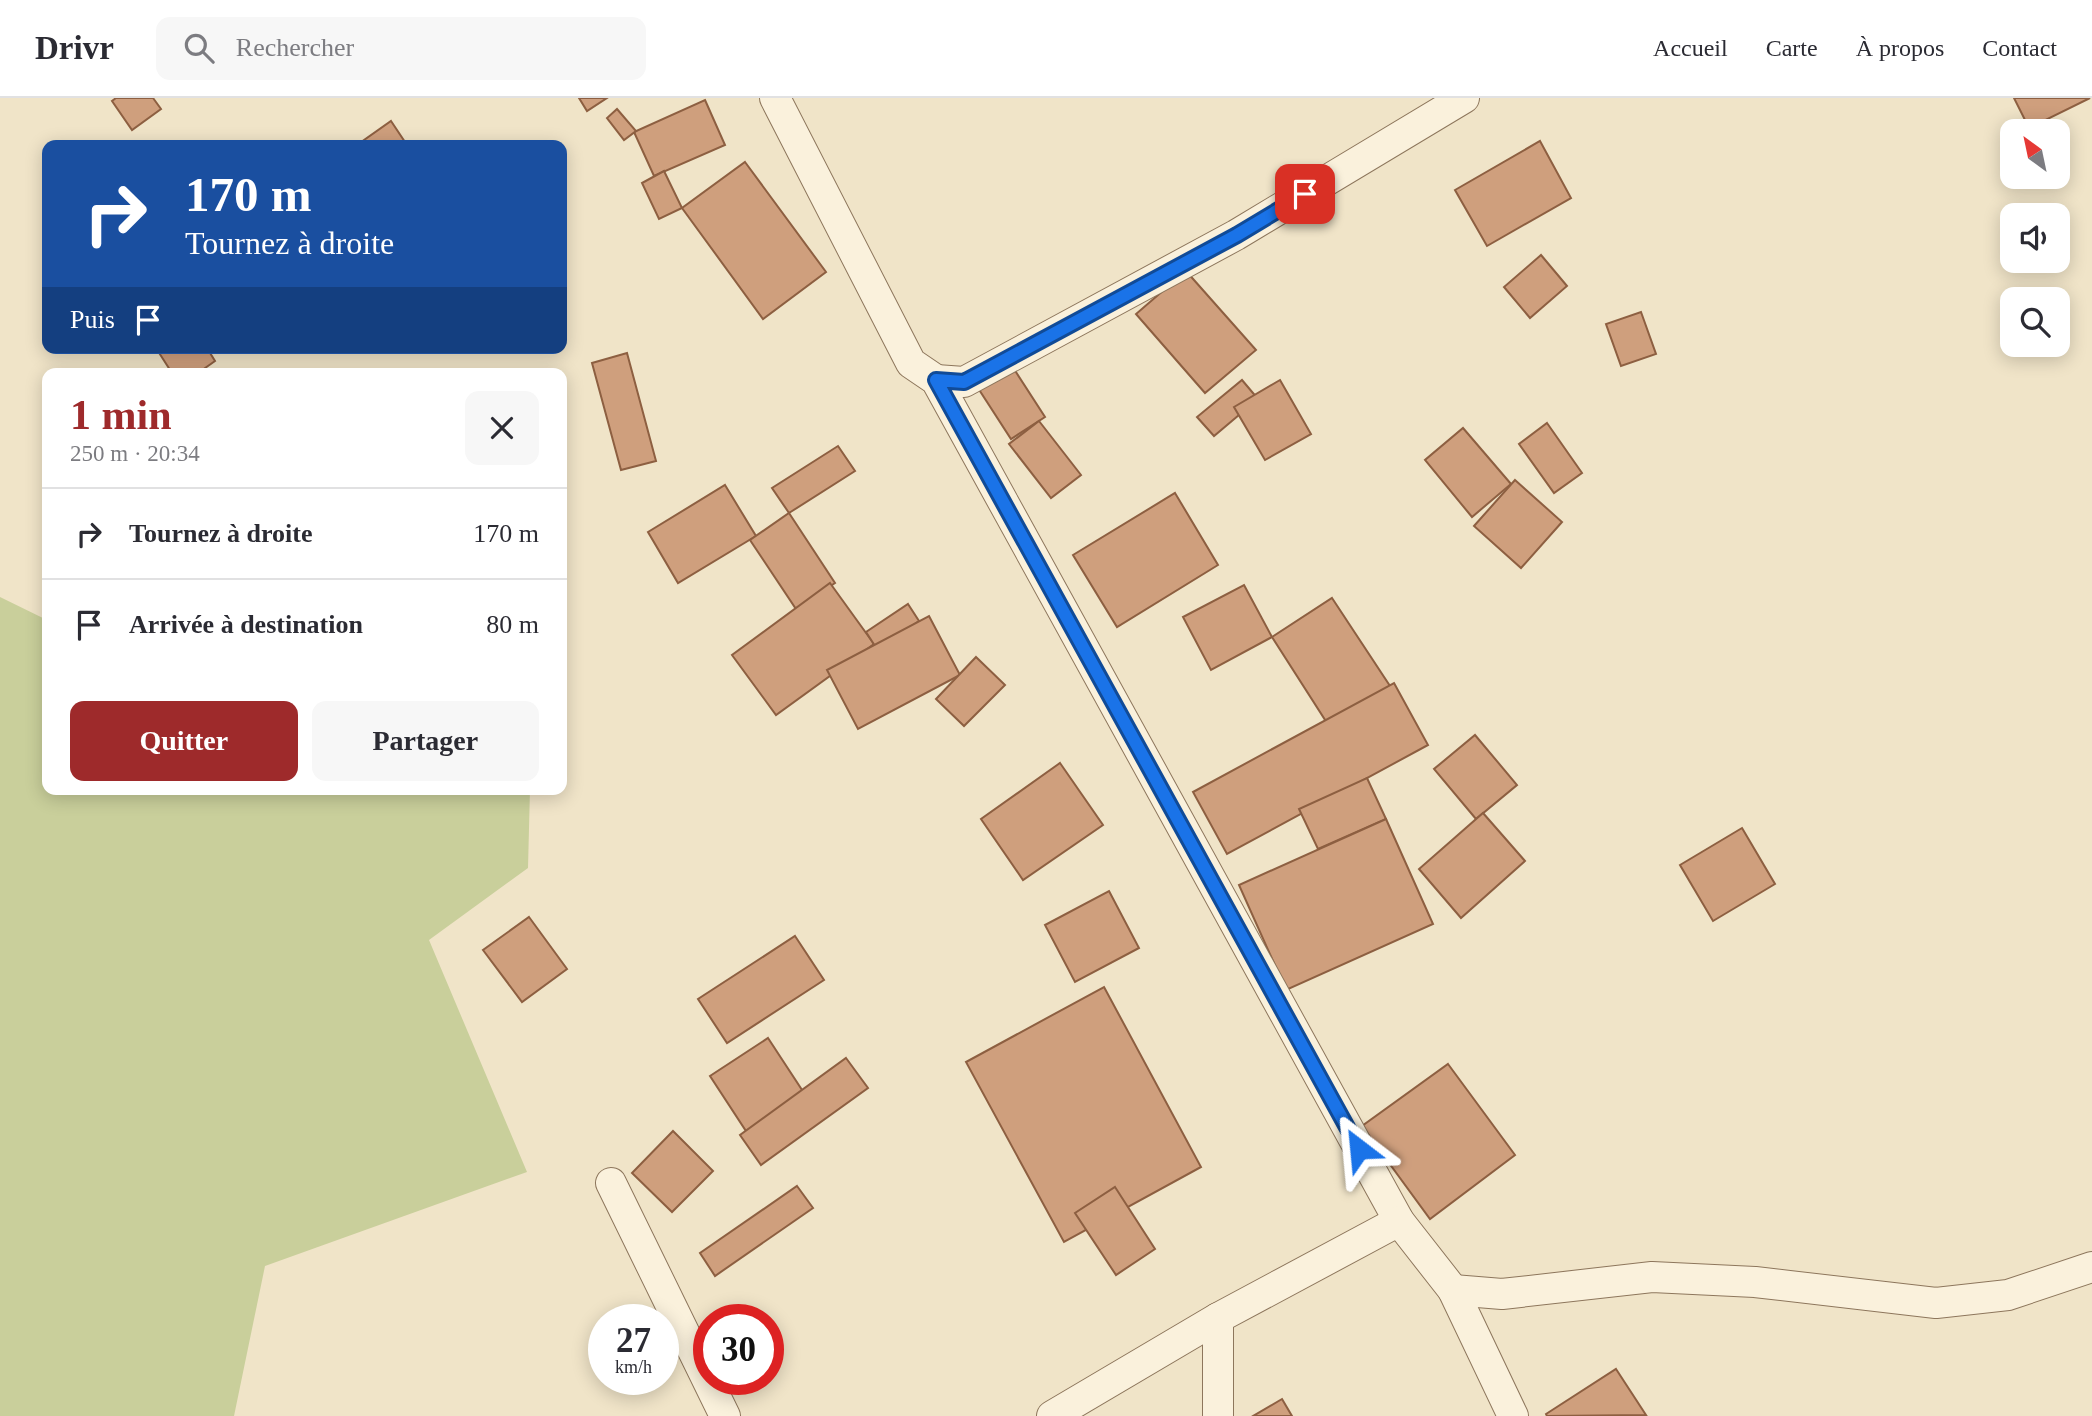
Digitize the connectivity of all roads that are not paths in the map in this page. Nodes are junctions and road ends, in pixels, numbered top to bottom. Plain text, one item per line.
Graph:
1 (775, 98) edge
2 (1464, 98) edge
3 (936, 380) junction
4 (611, 1183) dead end
5 (1399, 1221) junction
6 (2092, 1267) edge
7 (1453, 1290) junction
8 (1218, 1318) junction
9 (725, 1416) edge
10 (1052, 1416) edge
11 (1218, 1416) edge
12 (1513, 1416) edge

1 - 3 street
2 - 3 street
3 - 5 street
4 - 9 street
5 - 7 street
5 - 8 street
6 - 7 street
7 - 12 street
8 - 10 street
8 - 11 street

